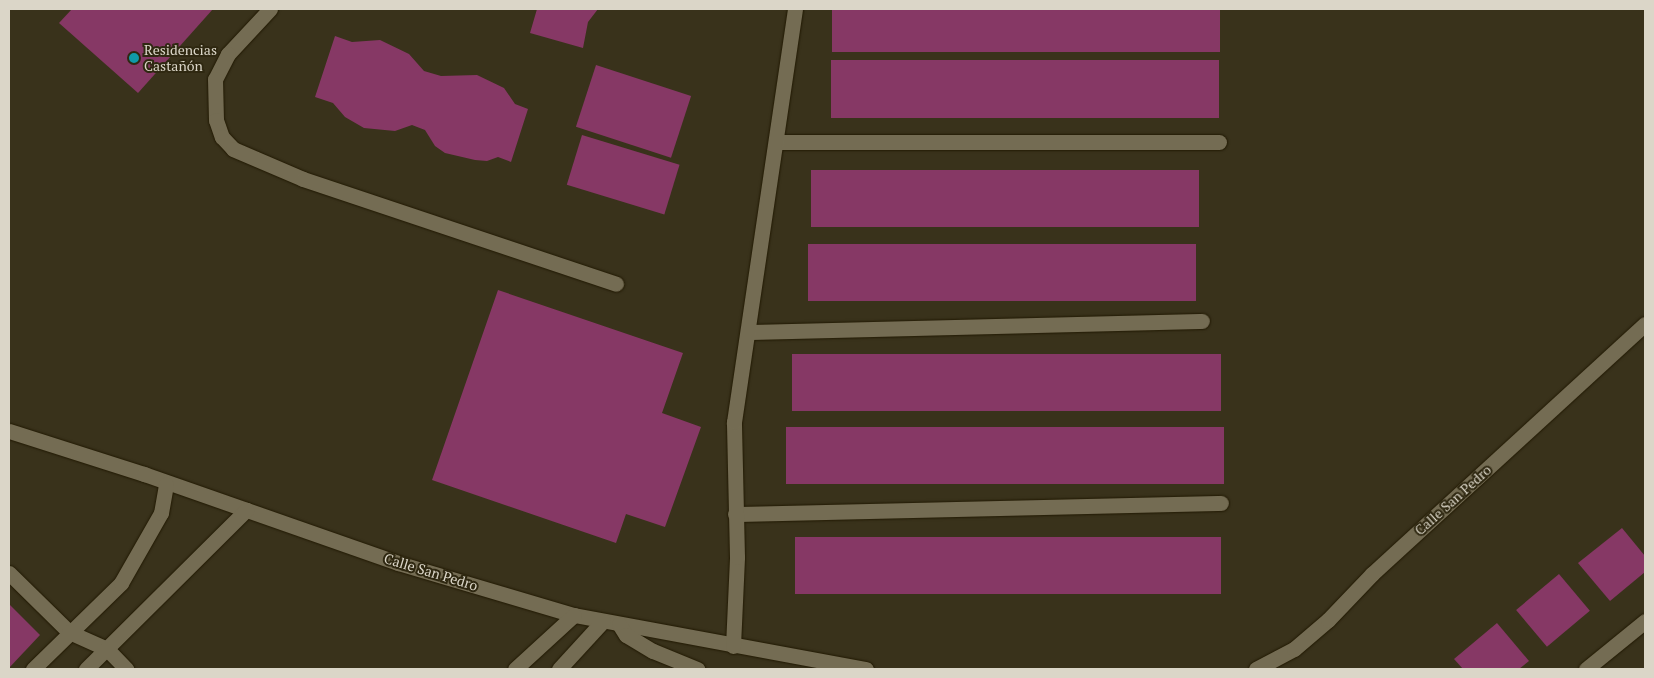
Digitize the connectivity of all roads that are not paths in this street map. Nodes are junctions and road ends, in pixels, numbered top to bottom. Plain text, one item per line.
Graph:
1 (270, 9) edge
2 (795, 9) edge
3 (776, 142) junction
4 (1219, 142) dead end
5 (616, 284) dead end
6 (1202, 321) dead end
7 (1645, 324) edge
8 (748, 332) junction
9 (9, 432) edge
10 (166, 484) junction
11 (1221, 503) dead end
12 (246, 510) junction
13 (735, 514) junction
14 (9, 573) edge
15 (574, 615) junction
16 (603, 621) junction
17 (1645, 621) edge
18 (619, 624) junction
19 (69, 632) junction
20 (733, 646) junction
21 (107, 649) junction
22 (33, 669) edge
23 (86, 669) edge
24 (126, 669) edge
25 (515, 669) edge
26 (558, 669) edge
27 (697, 669) edge
28 (866, 669) edge
29 (1256, 669) edge
30 (1586, 669) edge

1 - 5 street
2 - 3 street
3 - 4 street
3 - 8 street
6 - 8 street
7 - 29 street, Calle San Pedro
8 - 13 street
9 - 10 street, Calle San Pedro
10 - 12 street, Calle San Pedro
10 - 19 street
11 - 13 street
12 - 15 street, Calle San Pedro
12 - 21 street
13 - 20 street
14 - 19 street
15 - 16 street, Calle San Pedro
15 - 25 street
16 - 18 street, Calle San Pedro
16 - 26 street
17 - 30 street
18 - 20 street, Calle San Pedro
18 - 27 street
19 - 21 street
19 - 22 street
20 - 28 street, Calle San Pedro
21 - 23 street
21 - 24 street

